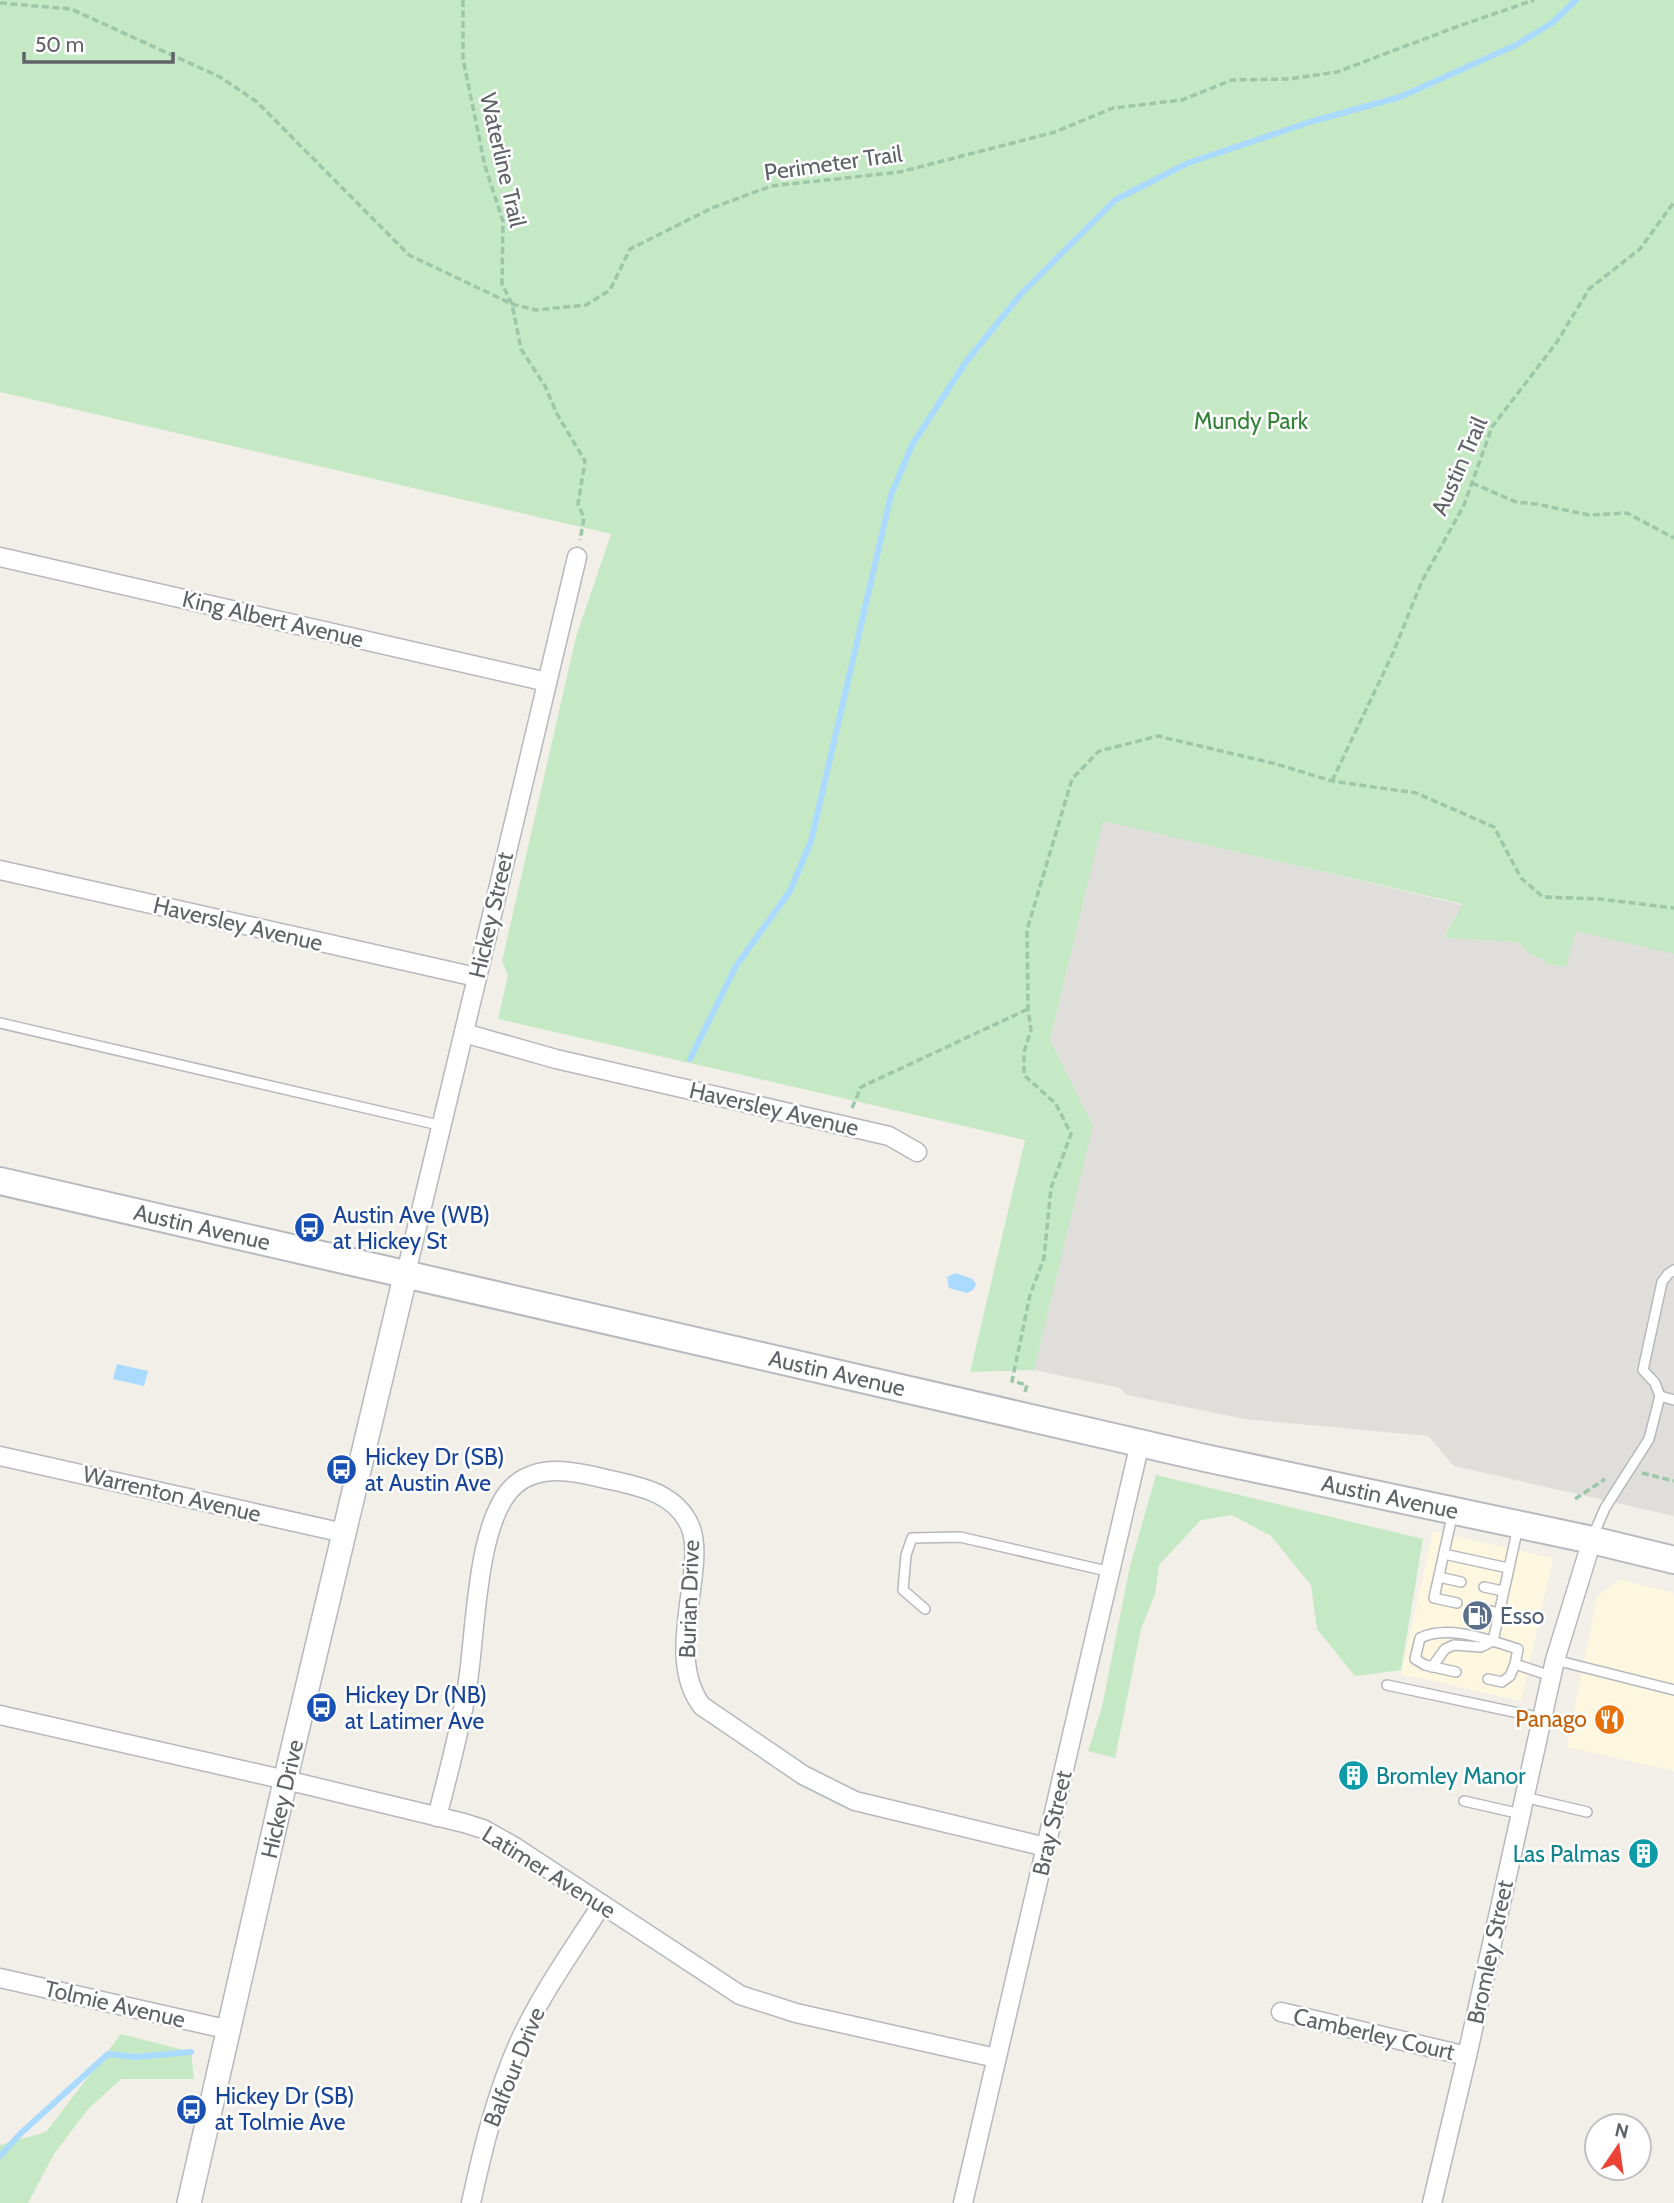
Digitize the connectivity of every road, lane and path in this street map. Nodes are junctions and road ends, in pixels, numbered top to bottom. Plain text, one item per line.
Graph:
1 (463, 0) edge
2 (1534, 0) edge
3 (0, 2) edge
4 (1674, 202) edge
5 (512, 304) junction
6 (1472, 483) junction
7 (1674, 538) edge
8 (577, 556) joint
9 (0, 557) edge
10 (547, 682) junction
11 (1332, 781) junction
12 (0, 870) edge
13 (1674, 908) edge
14 (476, 977) junction
15 (1028, 1009) junction
16 (0, 1023) edge
17 (464, 1033) junction
18 (845, 1125) junction
19 (443, 1126) junction
20 (917, 1152) dead end
21 (0, 1181) edge
22 (1674, 1270) edge
23 (406, 1273) junction
24 (1025, 1392) dead end
25 (1660, 1396) junction
26 (1674, 1400) edge
27 (1140, 1443) junction
28 (0, 1456) edge
29 (1453, 1511) junction
30 (1518, 1524) junction
31 (344, 1533) junction
32 (1592, 1540) junction
33 (1444, 1554) junction
34 (1674, 1560) edge
35 (1508, 1568) junction
36 (1111, 1572) junction
37 (1439, 1577) junction
38 (1461, 1582) dead end
39 (1483, 1587) dead end
40 (1503, 1591) junction
41 (1457, 1603) dead end
42 (1479, 1608) dead end
43 (925, 1609) dead end
44 (1499, 1613) junction
45 (1493, 1641) junction
46 (1515, 1664) junction
47 (1432, 1667) junction
48 (1553, 1668) junction
49 (1456, 1672) dead end
50 (1488, 1679) dead end
51 (1387, 1685) dead end
52 (1674, 1690) edge
53 (0, 1715) edge
54 (1542, 1718) junction
55 (286, 1780) junction
56 (1464, 1801) dead end
57 (1522, 1806) junction
58 (1587, 1812) dead end
59 (438, 1817) junction
60 (1046, 1847) junction
61 (602, 1904) junction
62 (0, 1978) edge
63 (1280, 2012) dead end
64 (230, 2030) junction
65 (1467, 2056) junction
66 (996, 2058) junction
67 (189, 2203) edge
68 (471, 2203) edge
69 (963, 2203) edge
70 (1432, 2203) edge

1 - 5 path, Waterline Trail
2 - 5 path, Perimeter Trail
3 - 5 path, Perimeter Trail
4 - 6 path, Austin Trail
5 - 8 path, Waterline Trail
6 - 7 path
6 - 11 path, Austin Trail
8 - 10 street, Hickey Street
9 - 10 street, King Albert Avenue
10 - 14 street, Hickey Street
11 - 13 path
11 - 15 path
12 - 14 street, Haversley Avenue
14 - 17 street, Hickey Street
15 - 18 path
15 - 24 path
16 - 19 lane
17 - 18 street, Haversley Avenue
17 - 19 street, Hickey Street
18 - 20 street, Haversley Avenue
19 - 23 street, Hickey Street
21 - 23 main road, Austin Avenue
22 - 25 lane
23 - 27 main road, Austin Avenue
23 - 31 street, Hickey Drive
25 - 26 lane
25 - 32 lane
27 - 29 main road, Austin Avenue
27 - 36 street, Bray Street
28 - 31 street, Warrenton Avenue
29 - 30 main road, Austin Avenue
29 - 33 lane
30 - 32 main road, Austin Avenue
30 - 35 lane
31 - 55 street, Hickey Drive
32 - 34 main road, Austin Avenue
32 - 48 street, Bromley Street
33 - 35 lane
33 - 37 lane
35 - 40 lane
36 - 43 lane
36 - 60 street, Bray Street
37 - 38 lane
37 - 41 lane
39 - 40 lane
40 - 44 lane
42 - 44 lane
44 - 45 lane
45 - 46 lane
45 - 47 lane
45 - 47 lane
46 - 48 lane
46 - 50 lane
47 - 49 lane
48 - 52 lane
48 - 54 street, Bromley Street
51 - 54 lane
53 - 55 street, Latimer Avenue
54 - 57 street, Bromley Street
55 - 59 street, Latimer Avenue
55 - 64 street, Hickey Drive
56 - 57 lane
57 - 58 lane
57 - 65 street, Bromley Street
59 - 60 street, Burian Drive
59 - 61 street, Latimer Avenue
60 - 66 street, Bray Street
61 - 66 street, Latimer Avenue
61 - 68 street, Balfour Drive
62 - 64 street, Tolmie Avenue
63 - 65 street, Camberley Court
64 - 67 street, Hickey Drive
65 - 70 street, Bromley Street
66 - 69 street, Bray Street

